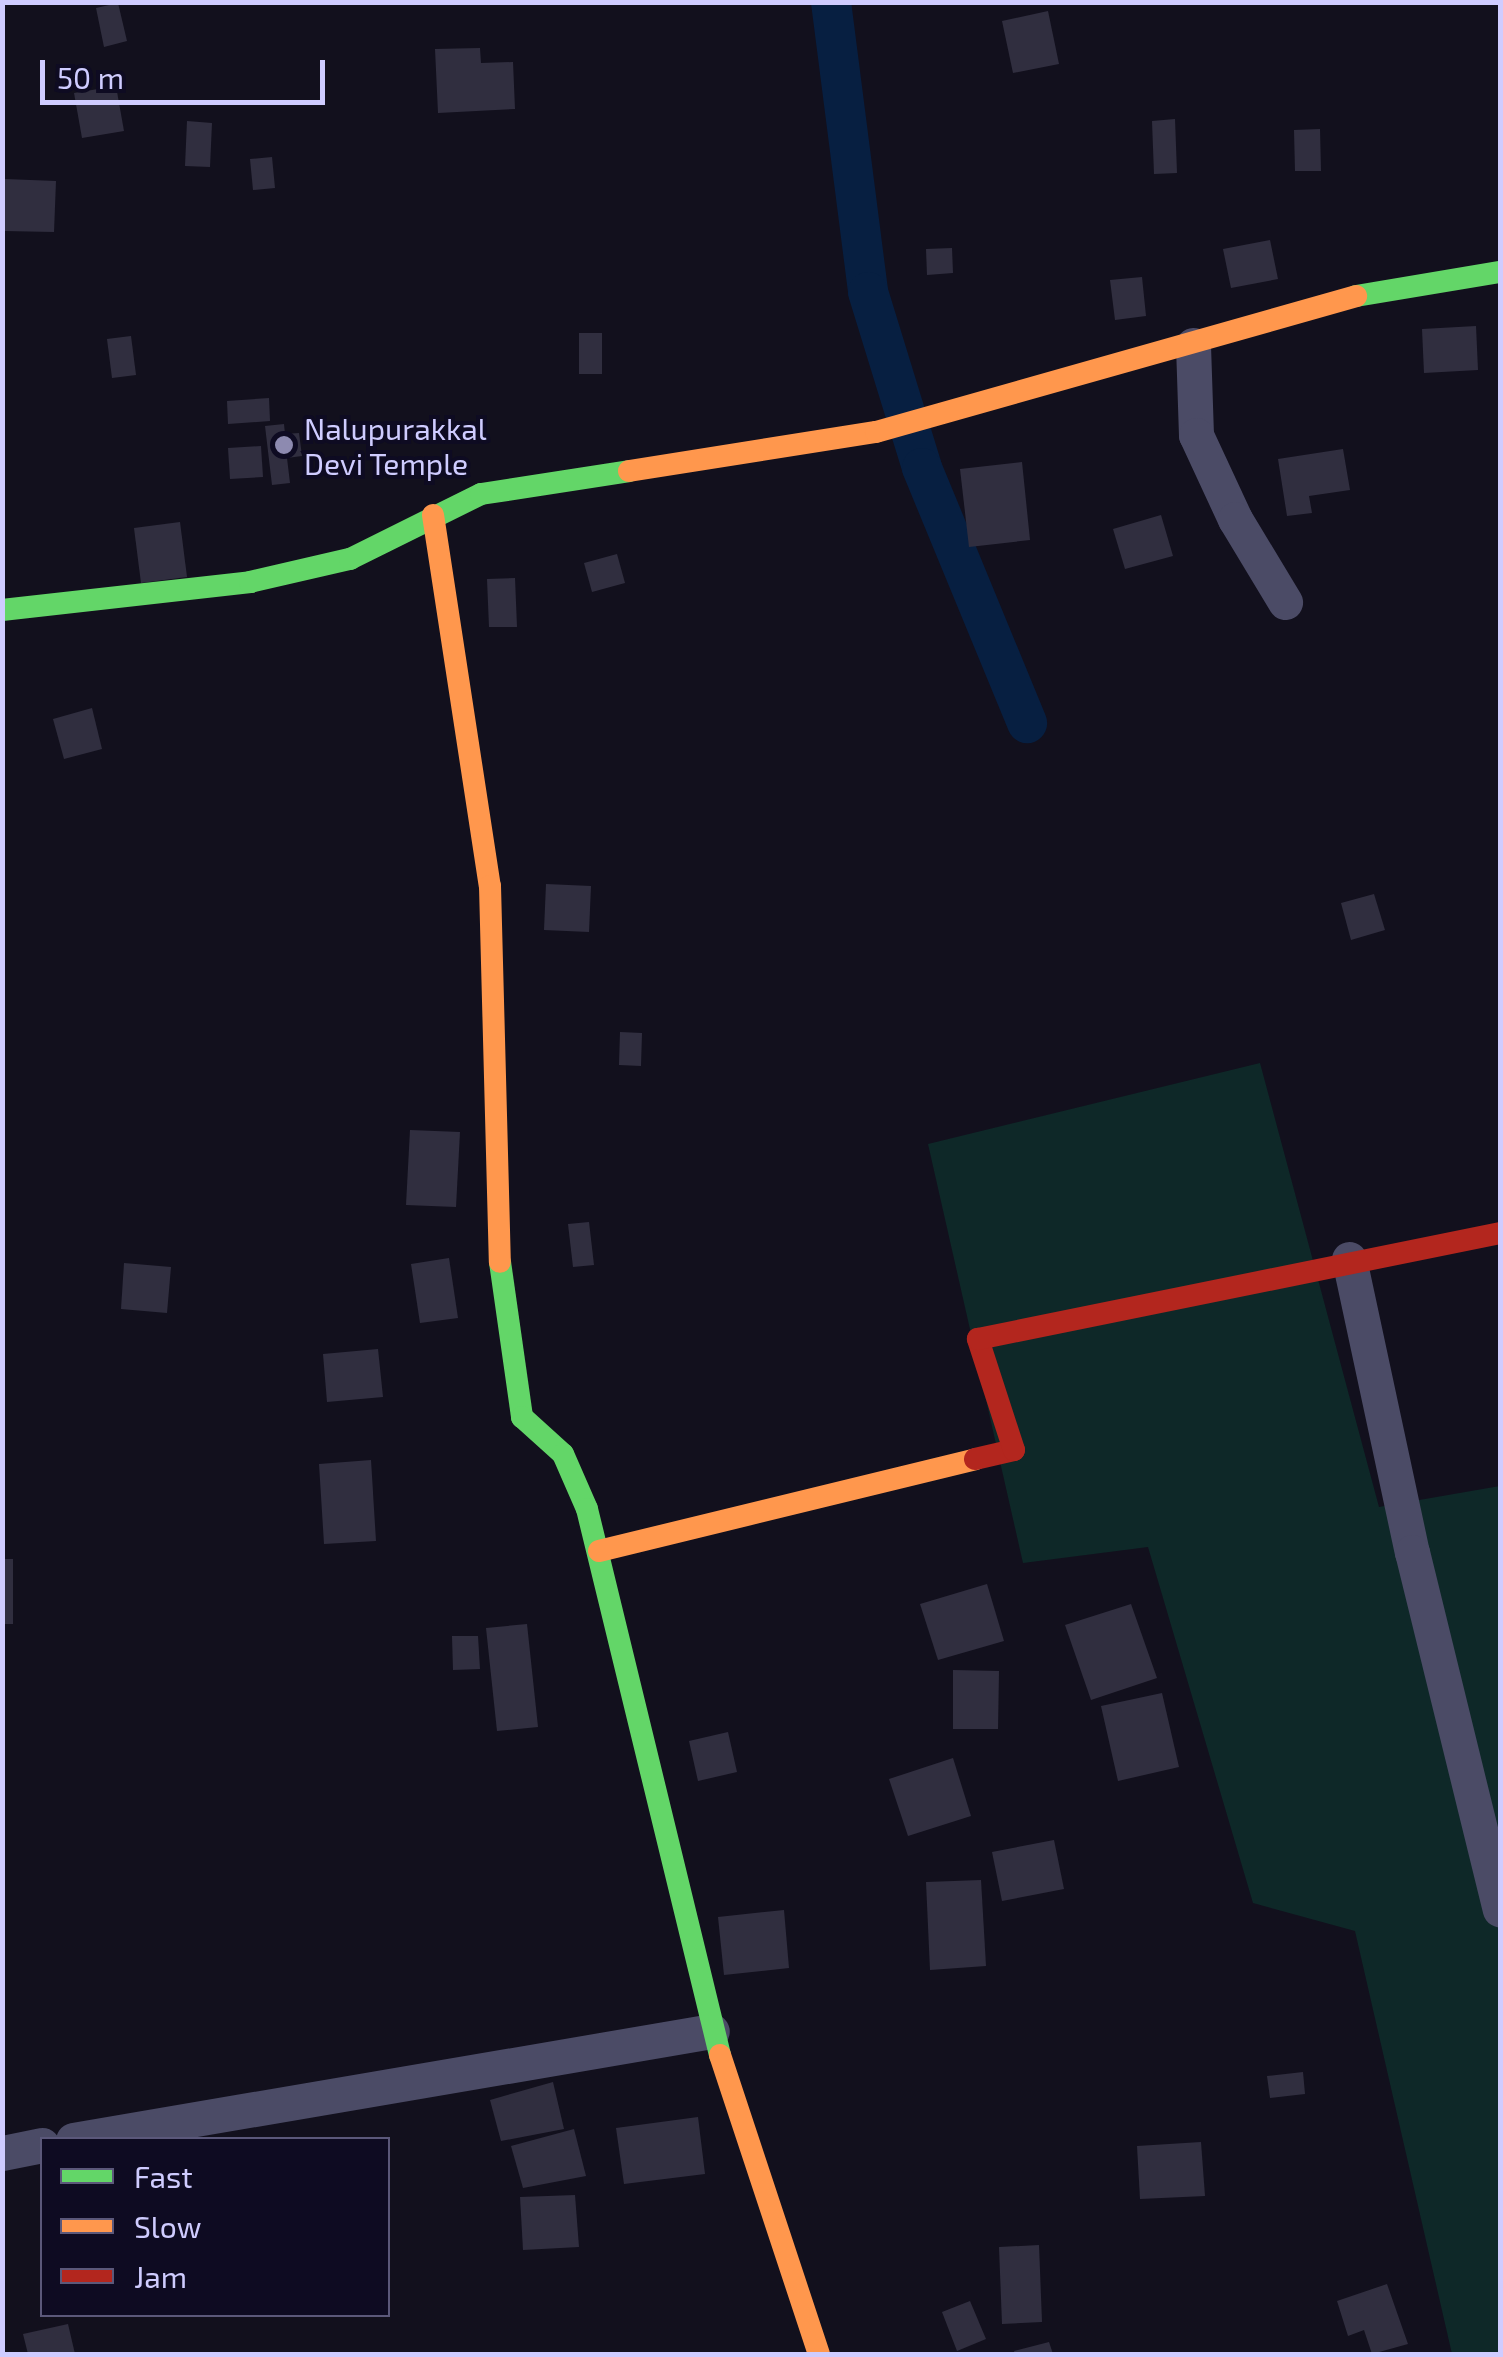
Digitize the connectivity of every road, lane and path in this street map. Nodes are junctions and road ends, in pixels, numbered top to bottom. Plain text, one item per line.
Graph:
1 (1500, 272) edge
2 (1193, 345) junction
3 (433, 515) junction
4 (1285, 602) dead end
5 (2, 610) edge
6 (1500, 1232) edge
7 (1349, 1259) junction
8 (599, 1551) junction
9 (1500, 1909) edge
10 (712, 2031) junction
11 (91, 2137) edge
12 (40, 2146) edge
13 (2, 2153) edge
14 (819, 2354) edge

1 - 2 street
2 - 3 street
2 - 4 street
3 - 5 street
3 - 8 street
6 - 7 street
7 - 8 street
7 - 9 street
8 - 10 street
10 - 11 street
10 - 14 street
12 - 13 street

